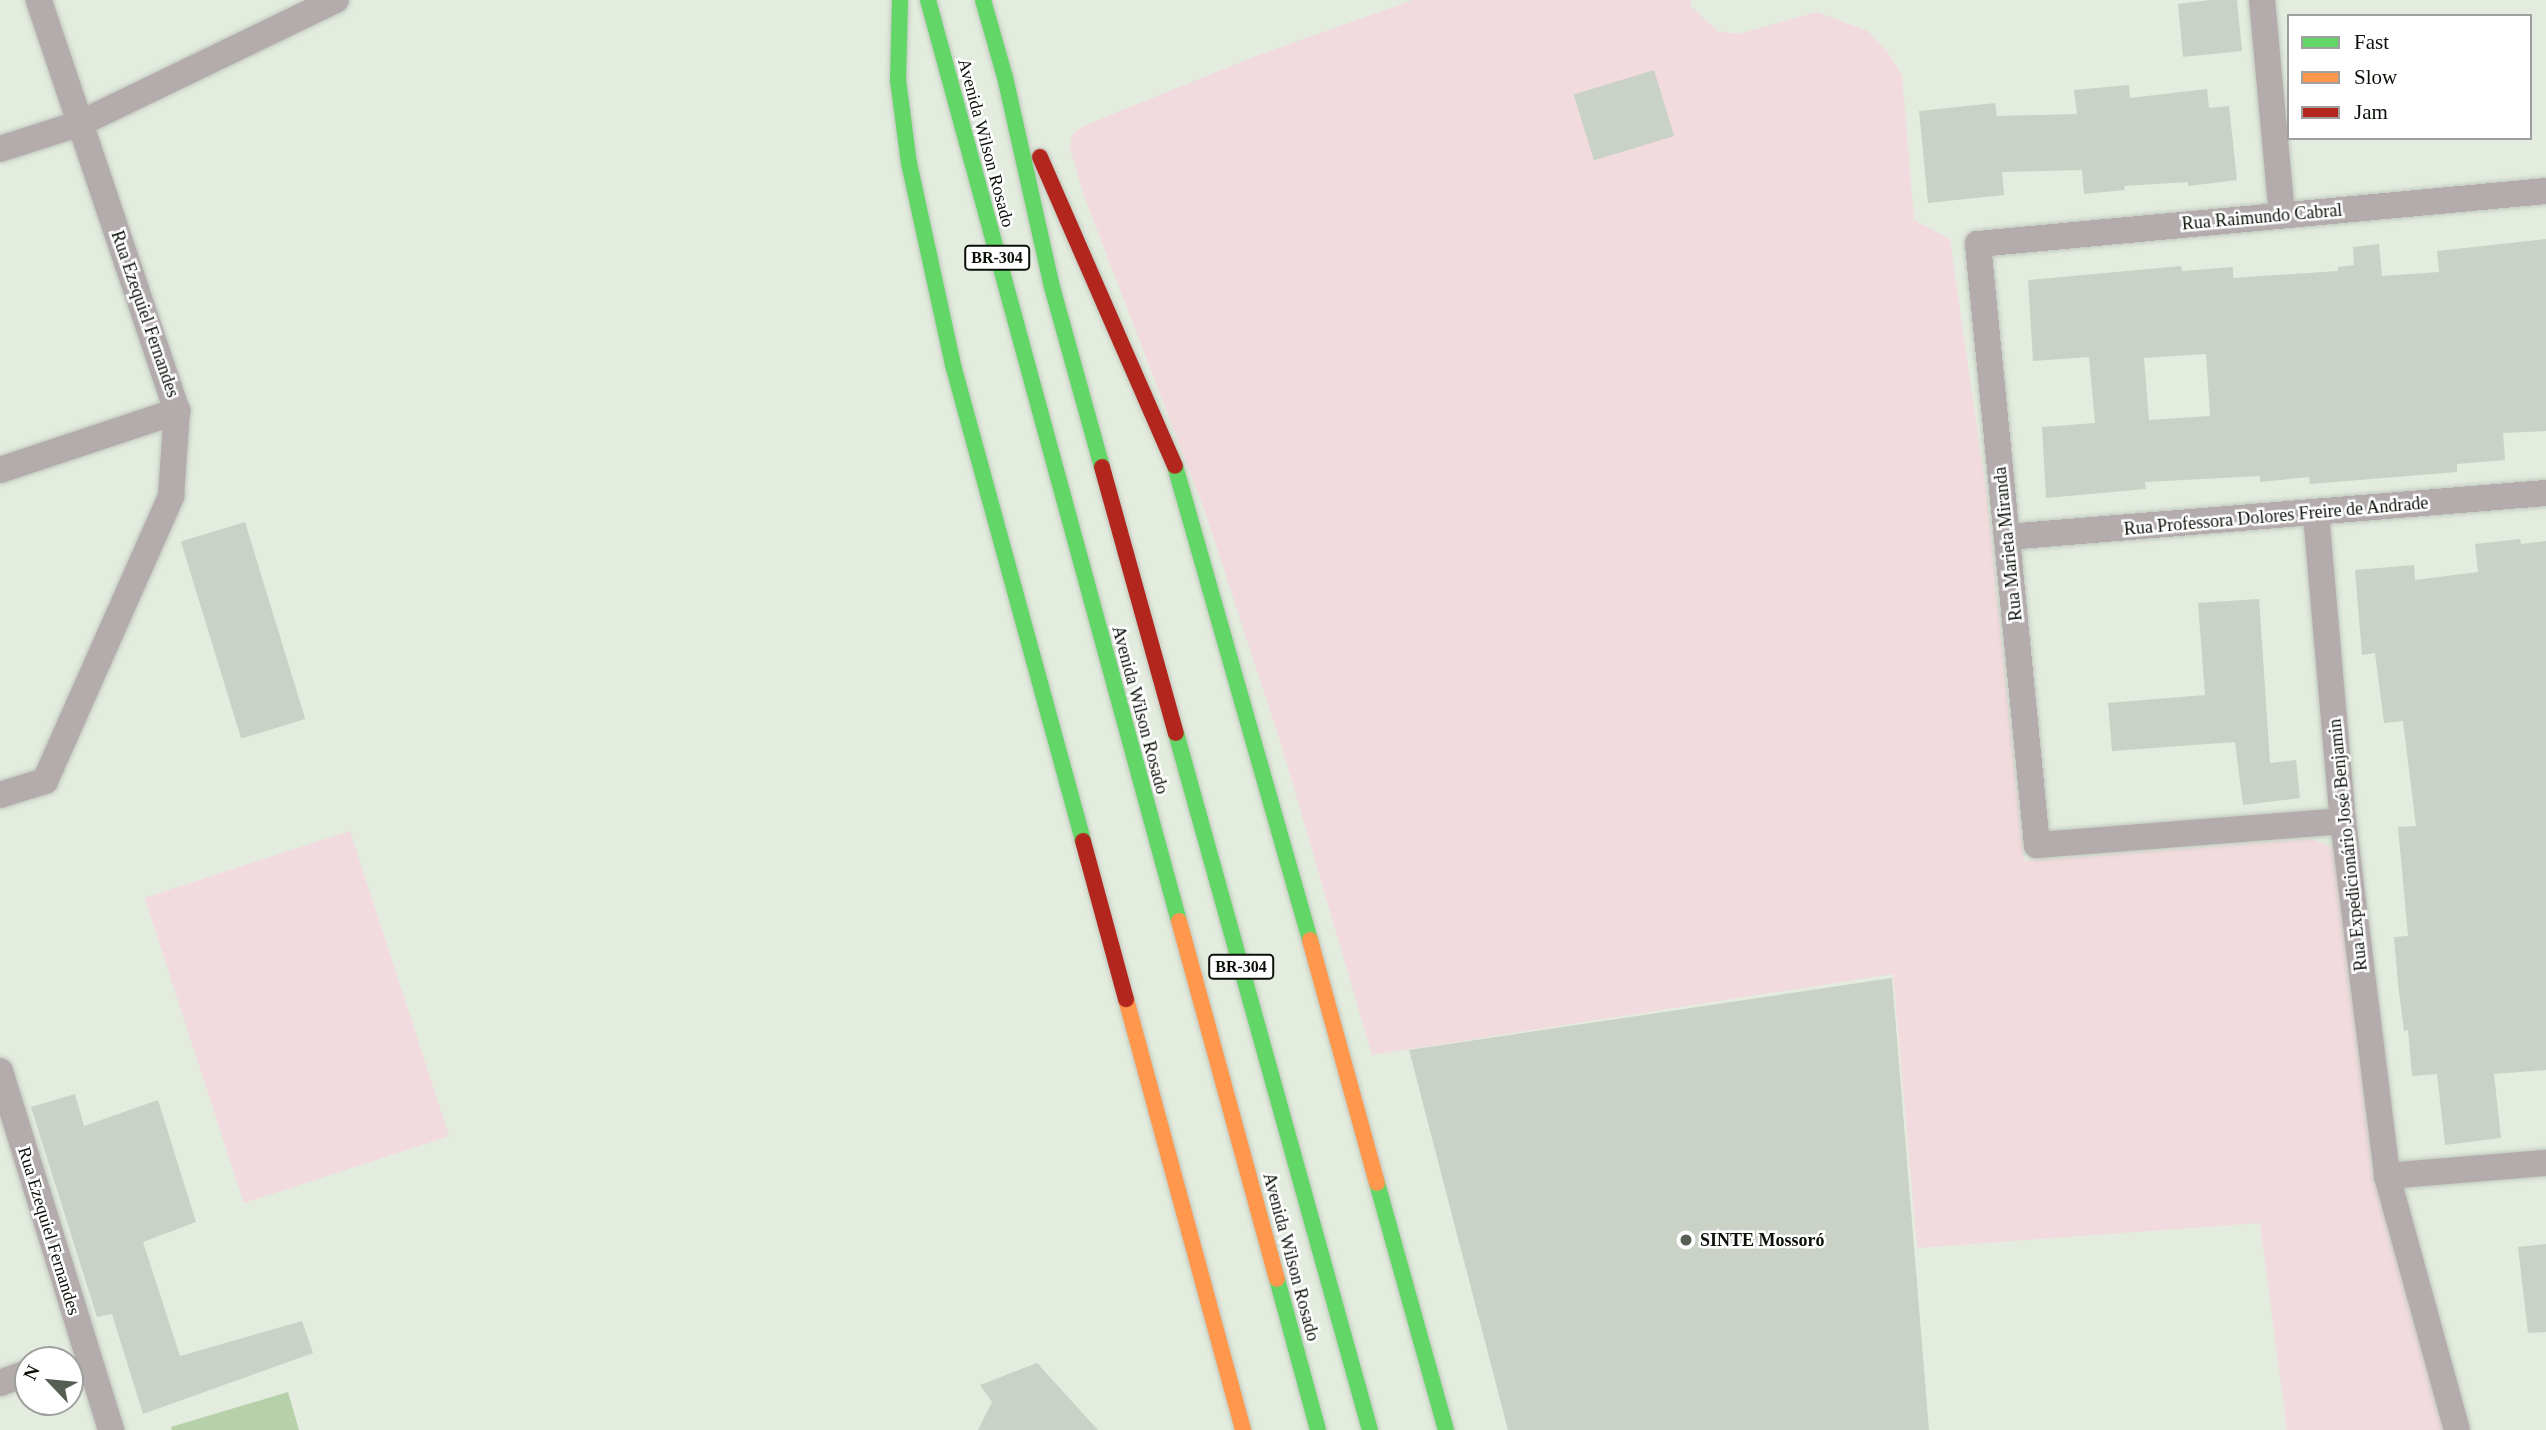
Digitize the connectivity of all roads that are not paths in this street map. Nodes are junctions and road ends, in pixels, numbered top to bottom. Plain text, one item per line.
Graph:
1 (40, 0) edge
2 (336, 0) edge
3 (900, 0) edge
4 (928, 0) edge
5 (983, 0) edge
6 (2262, 0) edge
7 (1005, 77) junction
8 (81, 123) junction
9 (0, 149) edge
10 (2546, 191) edge
11 (2282, 215) junction
12 (1978, 244) joint
13 (177, 411) junction
14 (0, 470) edge
15 (2546, 492) edge
16 (2316, 514) junction
17 (2007, 537) junction
18 (0, 795) edge
19 (2343, 821) junction
20 (0, 1071) edge
21 (2546, 1163) edge
22 (2387, 1176) junction
23 (72, 1346) edge
24 (84, 1374) edge
25 (111, 1430) edge
26 (1243, 1430) edge
27 (1318, 1430) edge
28 (1370, 1430) edge
29 (1446, 1430) edge
30 (2457, 1430) edge

1 - 8 street, Rua Ezequiel Fernandes
2 - 8 street
3 - 26 highway
4 - 27 highway, Avenida Wilson Rosado / BR-304
5 - 7 highway, Avenida Wilson Rosado / BR-304
6 - 11 street
7 - 28 highway, Avenida Wilson Rosado / BR-304
7 - 29 highway
8 - 9 street
8 - 13 street, Rua Ezequiel Fernandes
10 - 11 street, Rua Raimundo Cabral
11 - 12 street, Rua Raimundo Cabral
12 - 17 street, Rua Marieta Miranda
13 - 14 street
13 - 18 street, Rua Ezequiel Fernandes
15 - 16 street, Rua Professora Dolores Freire de Andrade
16 - 17 street, Rua Professora Dolores Freire de Andrade
16 - 19 street, Rua Expedicionário José Benjamin
17 - 19 street, Rua Marieta Miranda
19 - 22 street, Rua Expedicionário José Benjamin
20 - 23 street, Rua Ezequiel Fernandes
21 - 22 street
22 - 30 street, Rua Expedicionário José Benjamin
24 - 25 street, Rua Ezequiel Fernandes

